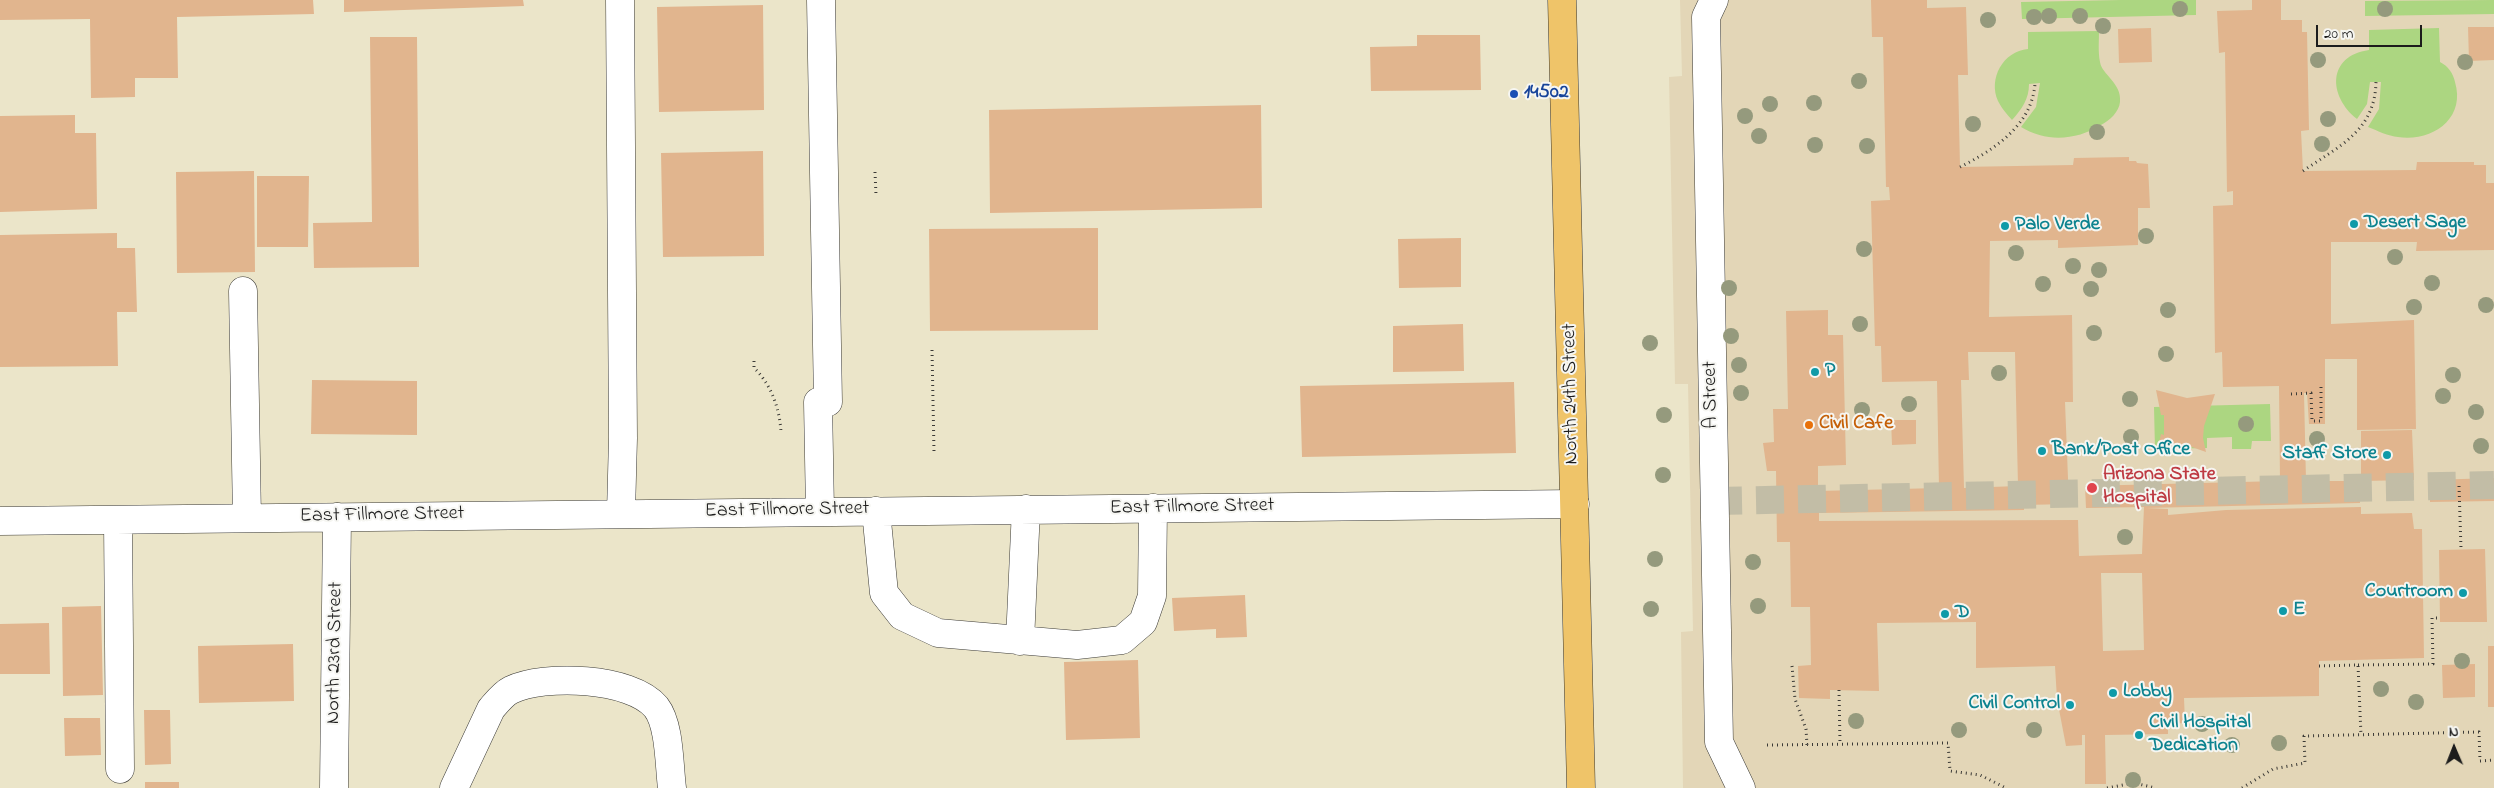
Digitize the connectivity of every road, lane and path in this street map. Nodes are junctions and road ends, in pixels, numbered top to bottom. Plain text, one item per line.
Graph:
1 (620, 0) edge
2 (821, 0) edge
3 (1562, 0) edge
4 (1714, 0) edge
5 (2376, 82) dead end
6 (2034, 84) dead end
7 (1960, 167) dead end
8 (2303, 171) dead end
9 (875, 172) dead end
10 (876, 195) dead end
11 (243, 291) dead end
12 (932, 350) dead end
13 (754, 361) dead end
14 (2321, 386) dead end
15 (2291, 394) dead end
16 (781, 433) dead end
17 (934, 452) dead end
18 (2460, 486) dead end
19 (1575, 504) junction
20 (1153, 508) junction
21 (1026, 509) junction
22 (820, 511) junction
23 (876, 511) junction
24 (620, 513) junction
25 (337, 517) junction
26 (247, 518) junction
27 (118, 520) junction
28 (0, 521) edge
29 (2461, 549) dead end
30 (2440, 618) dead end
31 (1020, 641) junction
32 (2358, 665) junction
33 (1792, 666) dead end
34 (2319, 666) dead end
35 (1839, 690) dead end
36 (2361, 734) junction
37 (1840, 744) junction
38 (1767, 745) dead end
39 (1807, 745) junction
40 (2494, 760) edge
41 (120, 769) dead end
42 (334, 788) edge
43 (454, 788) edge
44 (672, 788) edge
45 (1580, 788) edge
46 (1741, 788) edge
47 (2006, 788) edge
48 (2107, 788) edge
49 (2156, 788) edge
50 (2242, 788) edge

1 - 24 street
2 - 22 street
3 - 19 main road, North 24th Street
4 - 46 street, A Street
5 - 8 path
6 - 7 path
9 - 10 path
11 - 26 street
12 - 17 path
13 - 16 path
14 - 15 path
18 - 29 path
19 - 20 street, East Fillmore Street
19 - 45 main road, North 24th Street
20 - 21 street, East Fillmore Street
20 - 31 street
21 - 23 street, East Fillmore Street
21 - 31 street
22 - 23 street, East Fillmore Street
22 - 24 street, East Fillmore Street
23 - 31 street
24 - 25 street, East Fillmore Street
25 - 26 street, East Fillmore Street
25 - 42 street, North 23rd Street
26 - 27 street, East Fillmore Street
27 - 28 street, East Fillmore Street
27 - 41 street
30 - 32 path
32 - 34 path
32 - 36 path
33 - 39 path
35 - 37 path
36 - 40 path
36 - 50 path
37 - 39 path
37 - 47 path
38 - 39 path
43 - 44 street
48 - 49 path

